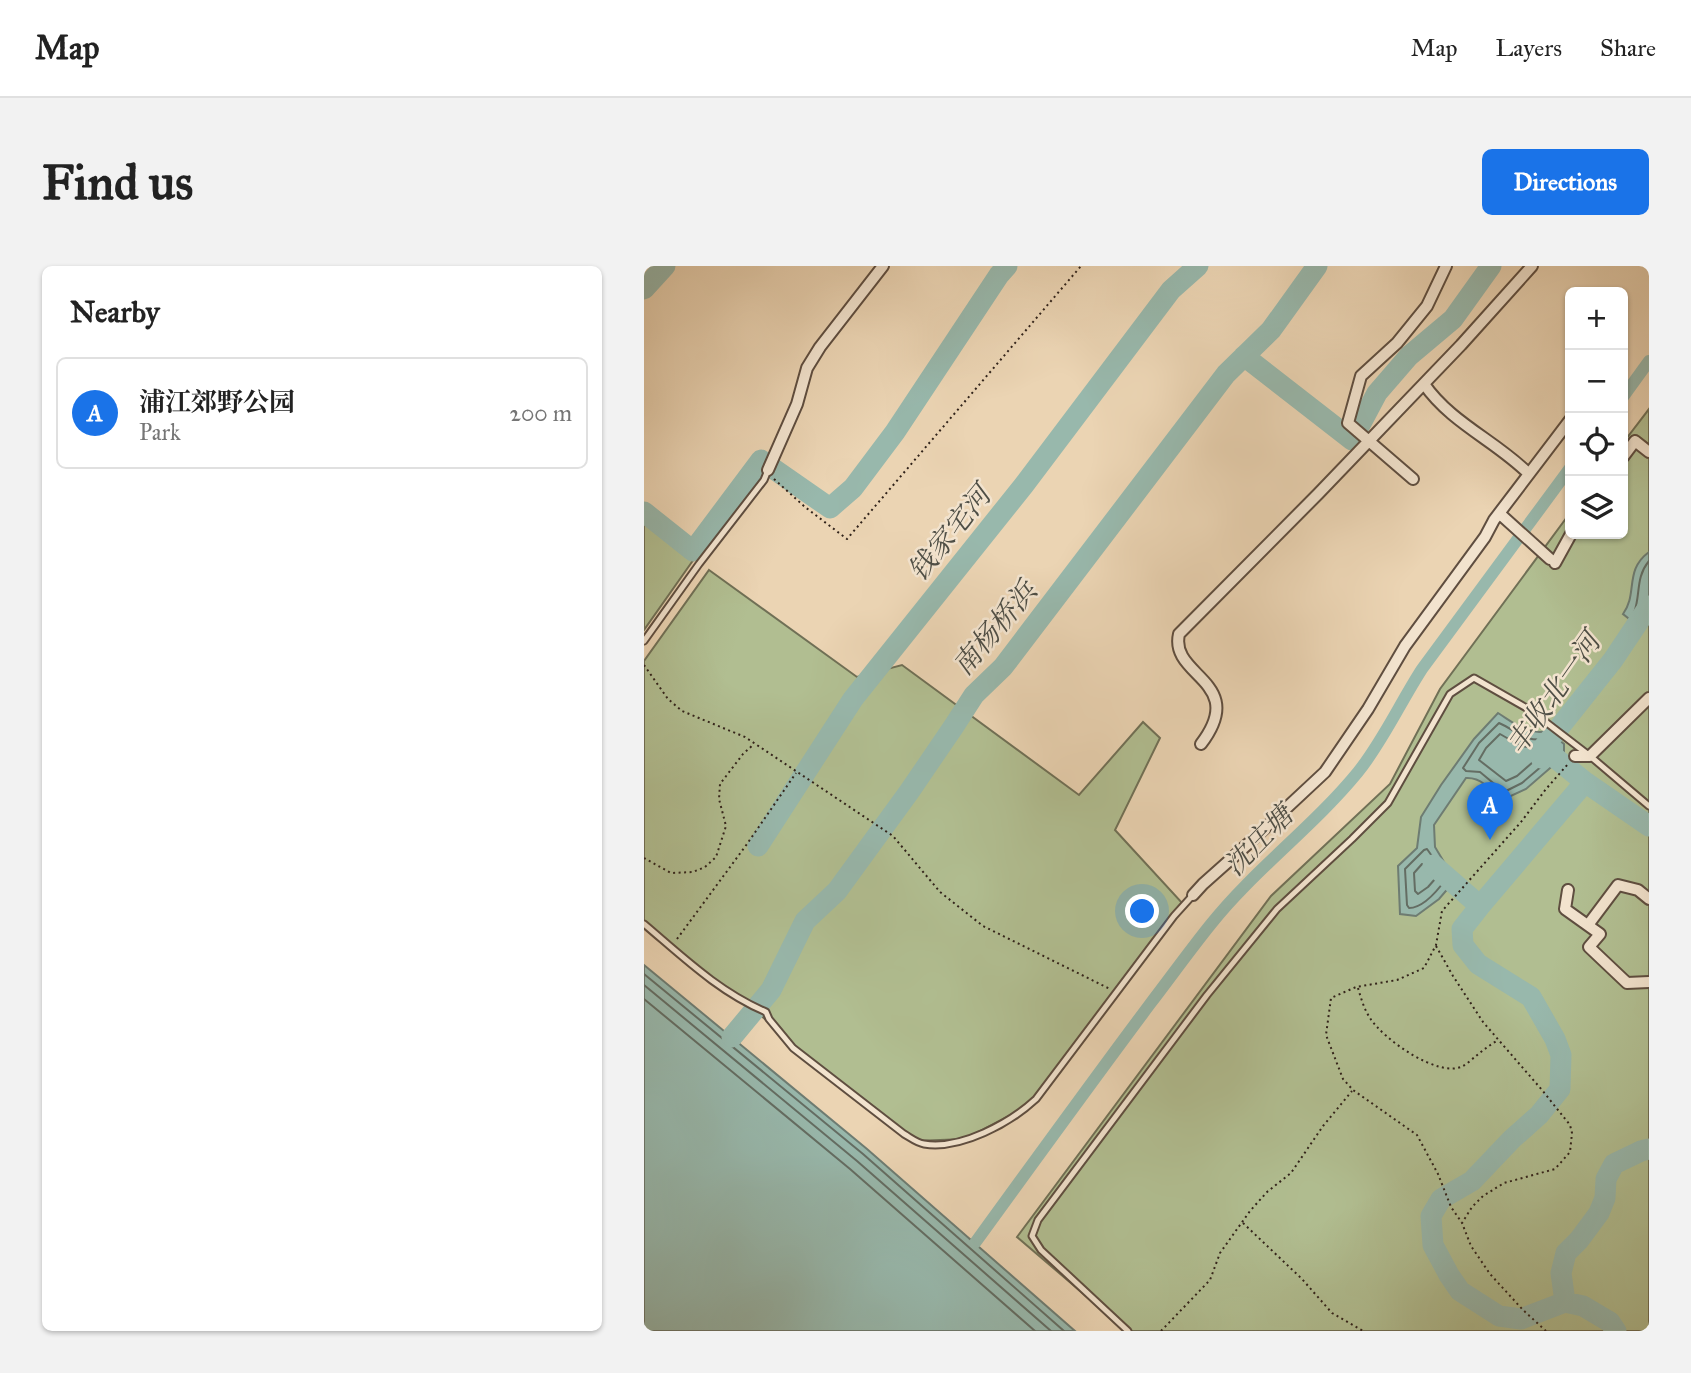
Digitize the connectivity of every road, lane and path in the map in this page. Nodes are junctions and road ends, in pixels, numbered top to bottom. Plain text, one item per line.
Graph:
1 (883, 266) edge
2 (1081, 266) edge
3 (1446, 266) edge
4 (1532, 266) edge
5 (1424, 384) junction
6 (1565, 427) edge
7 (1367, 439) junction
8 (1628, 450) edge
9 (1649, 452) edge
10 (769, 468) junction
11 (1529, 474) junction
12 (1413, 479) dead end
13 (1502, 516) junction
14 (1568, 539) edge
15 (644, 641) edge
16 (644, 665) edge
17 (1649, 698) edge
18 (755, 744) junction
19 (1201, 744) dead end
20 (1575, 756) joint
21 (1590, 756) junction
22 (796, 772) junction
23 (1649, 806) edge
24 (644, 858) edge
25 (1568, 890) dead end
26 (1193, 894) joint
27 (1649, 899) edge
28 (644, 924) edge
29 (1588, 925) junction
30 (1436, 945) junction
31 (671, 947) junction
32 (1649, 982) edge
33 (1358, 987) junction
34 (1116, 992) junction
35 (1498, 1040) junction
36 (1353, 1090) junction
37 (1242, 1223) junction
38 (1462, 1223) junction
39 (1128, 1331) edge
40 (1161, 1331) edge
41 (1363, 1331) edge
42 (1546, 1331) edge

1 - 10 street
2 - 10 path
3 - 7 street
4 - 5 street
5 - 7 street
5 - 11 street
6 - 11 street
7 - 12 street
7 - 19 street
8 - 9 street
10 - 15 lane
11 - 13 street
13 - 14 street
13 - 26 street
16 - 18 path
17 - 21 street
18 - 22 path
18 - 24 path
20 - 21 street
20 - 30 path
21 - 23 lane
21 - 39 lane
22 - 31 path
22 - 34 path
25 - 29 street
26 - 34 lane
27 - 29 street
28 - 31 lane
29 - 32 street
30 - 33 path
30 - 35 path
31 - 34 lane
33 - 35 path
33 - 36 path
35 - 38 path
36 - 37 path
36 - 38 path
37 - 40 path
37 - 41 path
38 - 42 path

